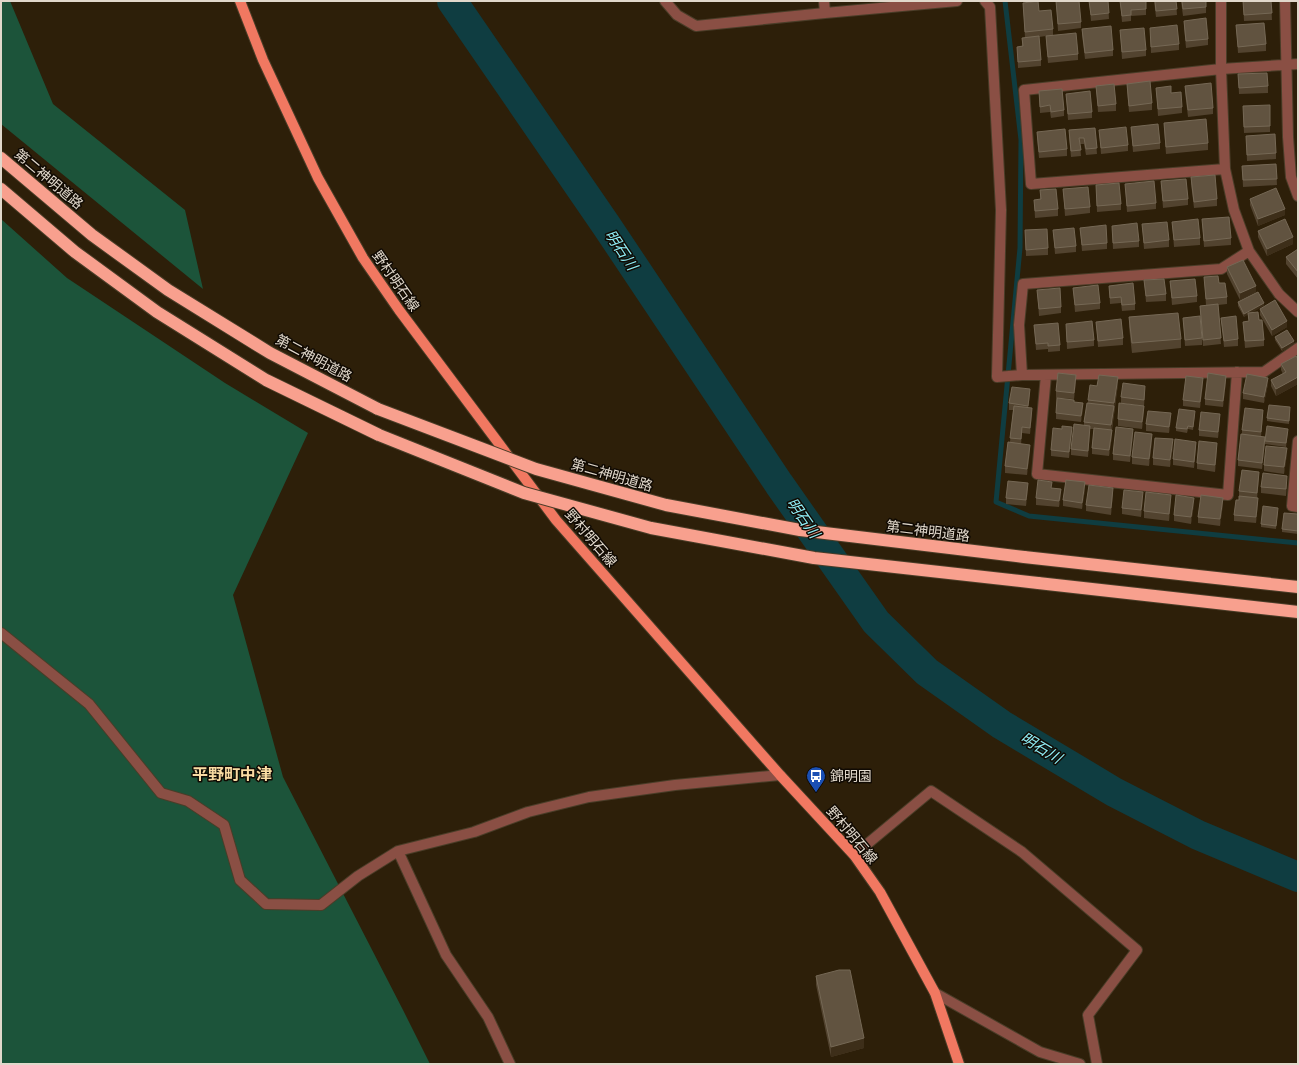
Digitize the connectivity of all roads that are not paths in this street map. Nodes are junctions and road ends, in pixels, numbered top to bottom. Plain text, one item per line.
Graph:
1 (240, 1) edge
2 (665, 1) edge
3 (824, 1) edge
4 (957, 1) edge
5 (985, 1) edge
6 (1221, 1) edge
7 (1285, 1) edge
8 (825, 13) junction
9 (1298, 64) edge
10 (1287, 65) junction
11 (1221, 69) junction
12 (1, 158) edge
13 (1225, 169) junction
14 (1, 190) edge
15 (1298, 196) edge
16 (1249, 251) junction
17 (1298, 312) edge
18 (1298, 348) edge
19 (1237, 372) junction
20 (1022, 375) junction
21 (1046, 375) junction
22 (1298, 441) edge
23 (1298, 507) edge
24 (1298, 587) edge
25 (1298, 612) edge
26 (1, 634) edge
27 (780, 775) junction
28 (398, 851) junction
29 (854, 855) junction
30 (935, 993) junction
31 (510, 1064) edge
32 (959, 1064) edge
33 (1080, 1064) edge
34 (1097, 1064) edge

1 - 27 main road, 野村明石線
2 - 8 street
3 - 8 street
4 - 8 street
5 - 20 street
6 - 11 street
7 - 10 street
9 - 10 street
10 - 11 street
10 - 15 street
11 - 13 street
11 - 13 street
12 - 24 highway, 第二神明道路, bridge
13 - 16 street
14 - 25 highway, bridge
16 - 17 street
16 - 20 street
18 - 19 street
19 - 21 street
19 - 21 street
20 - 21 street
22 - 23 street
26 - 28 street
27 - 28 street
27 - 29 main road, 野村明石線
28 - 31 street
29 - 30 main road, 野村明石線
29 - 34 street
30 - 32 main road, 野村明石線
30 - 33 street

